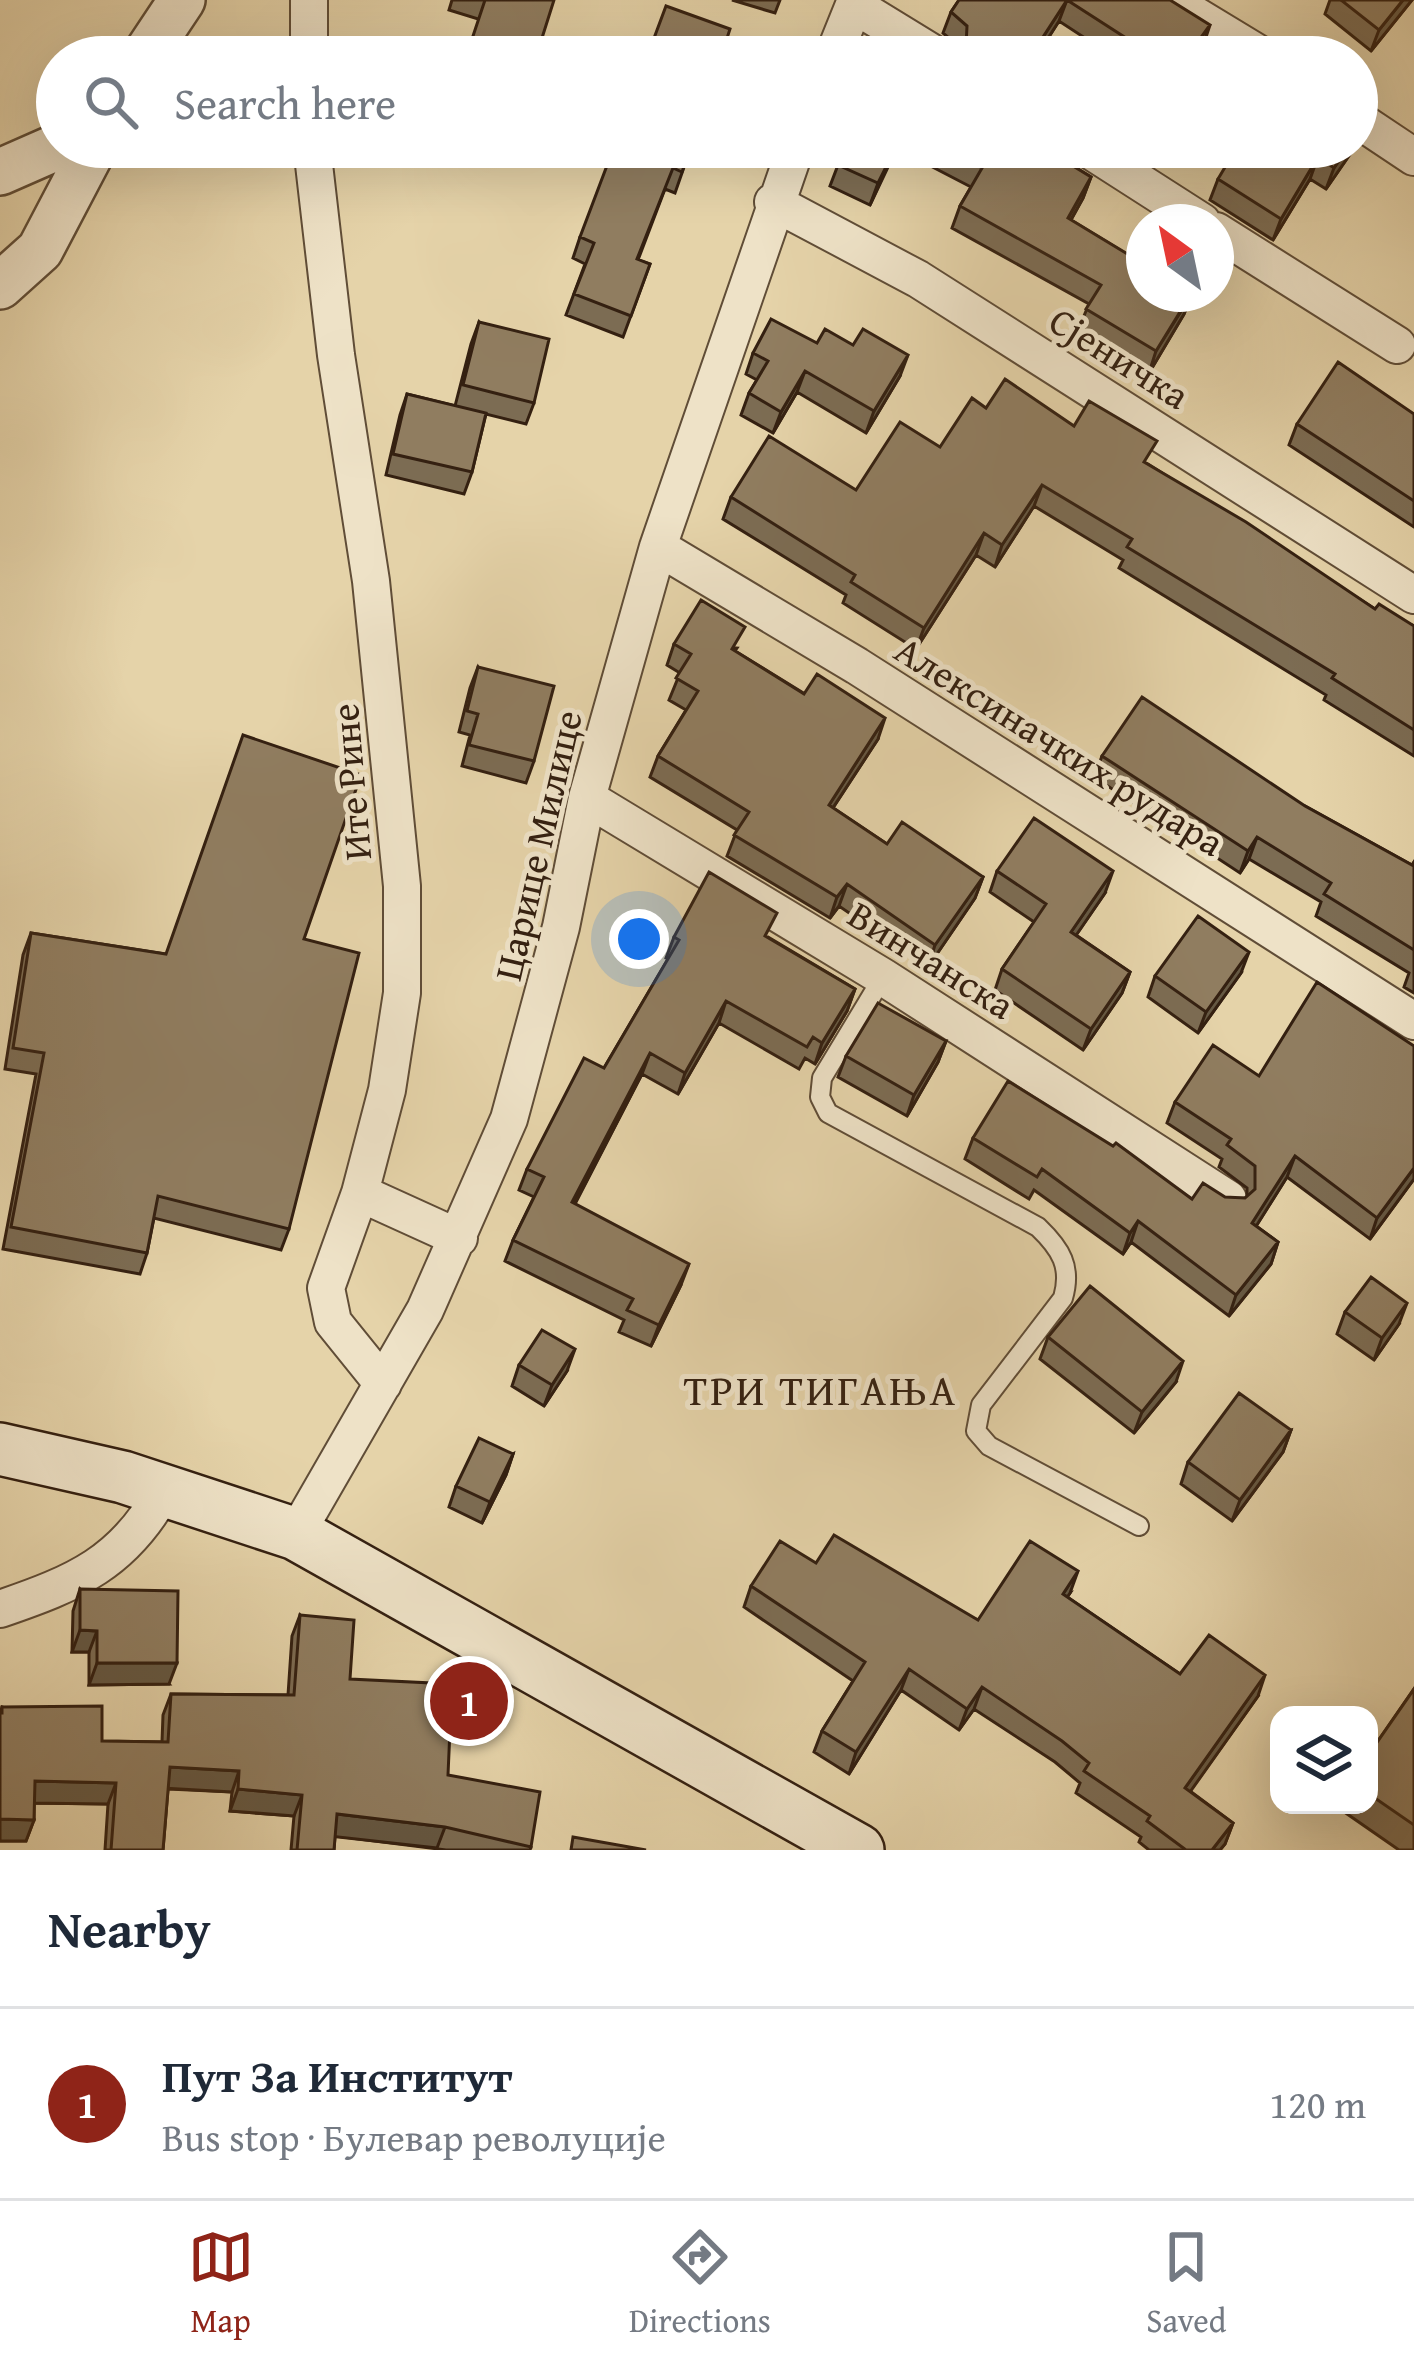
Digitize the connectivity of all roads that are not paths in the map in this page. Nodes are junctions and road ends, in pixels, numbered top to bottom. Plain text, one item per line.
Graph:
1 (182, 0) edge
2 (309, 0) edge
3 (1170, 0) edge
4 (855, 3) edge
5 (159, 36) edge
6 (309, 36) edge
7 (842, 36) edge
8 (906, 36) edge
9 (1229, 36) edge
10 (1378, 131) edge
11 (1412, 152) edge
12 (36, 156) edge
13 (83, 168) edge
14 (314, 168) edge
15 (787, 168) edge
16 (1118, 168) edge
17 (0, 172) edge
18 (773, 202) junction
19 (1174, 204) edge
20 (1234, 242) edge
21 (0, 286) edge
22 (1396, 345) dead end
23 (658, 547) junction
24 (1414, 595) edge
25 (587, 797) junction
26 (884, 976) junction
27 (1414, 1021) edge
28 (360, 1192) junction
29 (1228, 1199) edge
30 (459, 1238) junction
31 (382, 1384) junction
32 (0, 1448) edge
33 (164, 1490) junction
34 (1139, 1526) dead end
35 (296, 1534) junction
36 (0, 1609) edge
37 (858, 1850) edge

1 - 5 street
2 - 6 street
3 - 9 street
4 - 7 street
4 - 8 street
10 - 11 street
12 - 17 street
13 - 21 street
14 - 28 street, Ите Рине
15 - 18 street, Царице Милице
16 - 19 street
18 - 23 street, Царице Милице
18 - 24 street, Сјеничка
20 - 22 street
23 - 25 street, Царице Милице
23 - 27 street, Алексиначких рудара
25 - 26 street, Винчанска
25 - 30 street, Царице Милице
26 - 29 street, Винчанска
26 - 34 lane
28 - 30 street
28 - 31 street, Ите Рине
30 - 31 street, Царице Милице
31 - 35 street, Царице Милице
32 - 33 main road
33 - 35 main road
33 - 36 street
35 - 37 main road

